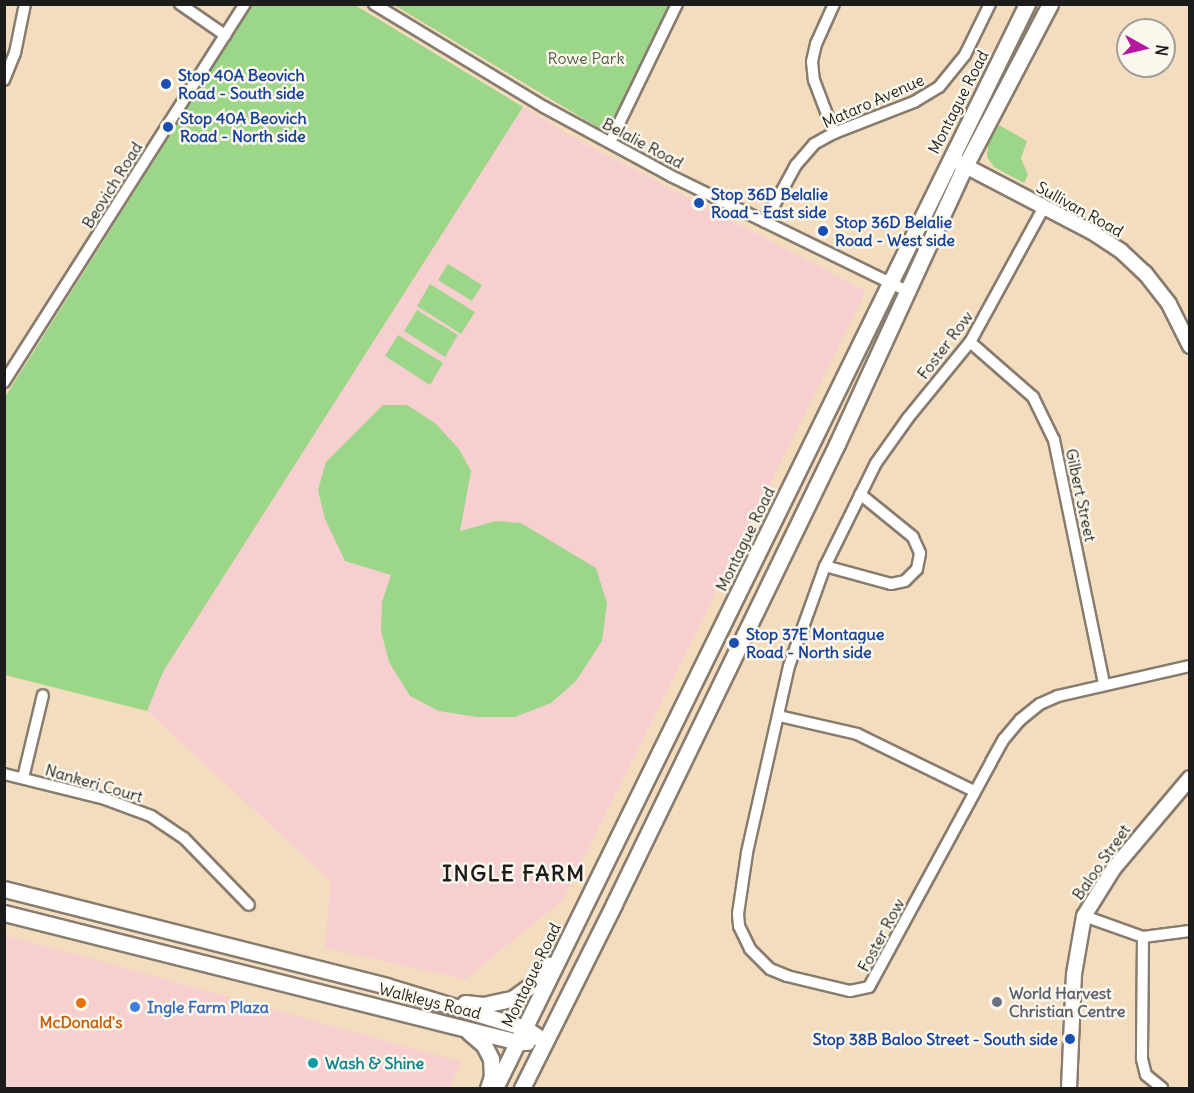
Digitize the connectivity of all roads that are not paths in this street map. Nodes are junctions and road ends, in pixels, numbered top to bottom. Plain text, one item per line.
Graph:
1 (25, 4) edge
2 (180, 4) edge
3 (245, 4) edge
4 (374, 4) edge
5 (677, 4) edge
6 (834, 4) edge
7 (990, 4) edge
8 (1027, 4) edge
9 (1050, 4) edge
10 (225, 35) junction
11 (4, 80) edge
12 (834, 133) junction
13 (610, 142) junction
14 (950, 158) junction
15 (965, 166) junction
16 (1044, 207) junction
17 (765, 222) junction
18 (889, 282) junction
19 (907, 291) junction
20 (970, 342) junction
21 (1189, 344) edge
22 (4, 382) edge
23 (860, 494) junction
24 (825, 566) junction
25 (1190, 666) edge
26 (1104, 684) junction
27 (43, 695) dead end
28 (779, 716) junction
29 (4, 774) edge
30 (23, 778) junction
31 (1190, 778) edge
32 (974, 791) junction
33 (4, 890) edge
34 (249, 905) dead end
35 (4, 913) edge
36 (1084, 916) junction
37 (1190, 930) edge
38 (1143, 938) junction
39 (567, 943) junction
40 (432, 1000) junction
41 (464, 1028) junction
42 (525, 1028) junction
43 (518, 1042) junction
44 (545, 1042) junction
45 (488, 1089) edge
46 (495, 1089) edge
47 (522, 1089) edge
48 (1069, 1089) edge
49 (1162, 1089) edge

1 - 11 street
2 - 10 street
3 - 10 street, Beovich Road
4 - 13 street, Belalie Road
5 - 13 street
6 - 12 street
7 - 12 street, Mataro Avenue
8 - 14 main road, Montague Road
9 - 15 main road
10 - 22 street, Beovich Road
12 - 17 street, Mataro Avenue
13 - 17 street, Belalie Road
14 - 15 street, Sullivan Road
14 - 18 main road, Montague Road
15 - 16 street, Sullivan Road
15 - 19 main road
16 - 20 street, Foster Row
16 - 21 street, Sullivan Road
17 - 18 street, Belalie Road
18 - 19 street, Belalie Road
18 - 39 main road, Montague Road
19 - 44 main road
20 - 23 street, Foster Row
20 - 26 street, Gilbert Street
23 - 24 street, Foster Row
23 - 24 street
24 - 28 street, Foster Row
25 - 26 street, Foster Row
26 - 32 street, Foster Row
27 - 30 street
28 - 32 street
28 - 32 street, Foster Row
29 - 30 street, Nankeri Court
30 - 34 street, Nankeri Court
31 - 36 street, Baloo Street
33 - 40 main road, Walkleys Road
35 - 41 main road, Walkleys Road
36 - 38 street
36 - 48 street, Baloo Street
37 - 38 street
38 - 49 street
39 - 40 main road
39 - 42 main road, Montague Road
40 - 42 main road, Walkleys Road
41 - 43 main road, Walkleys Road
41 - 45 main road
42 - 43 main road, Montague Road
42 - 44 main road, Walkleys Road
43 - 44 main road, Walkleys Road
43 - 46 main road, Montague Road
44 - 47 main road

